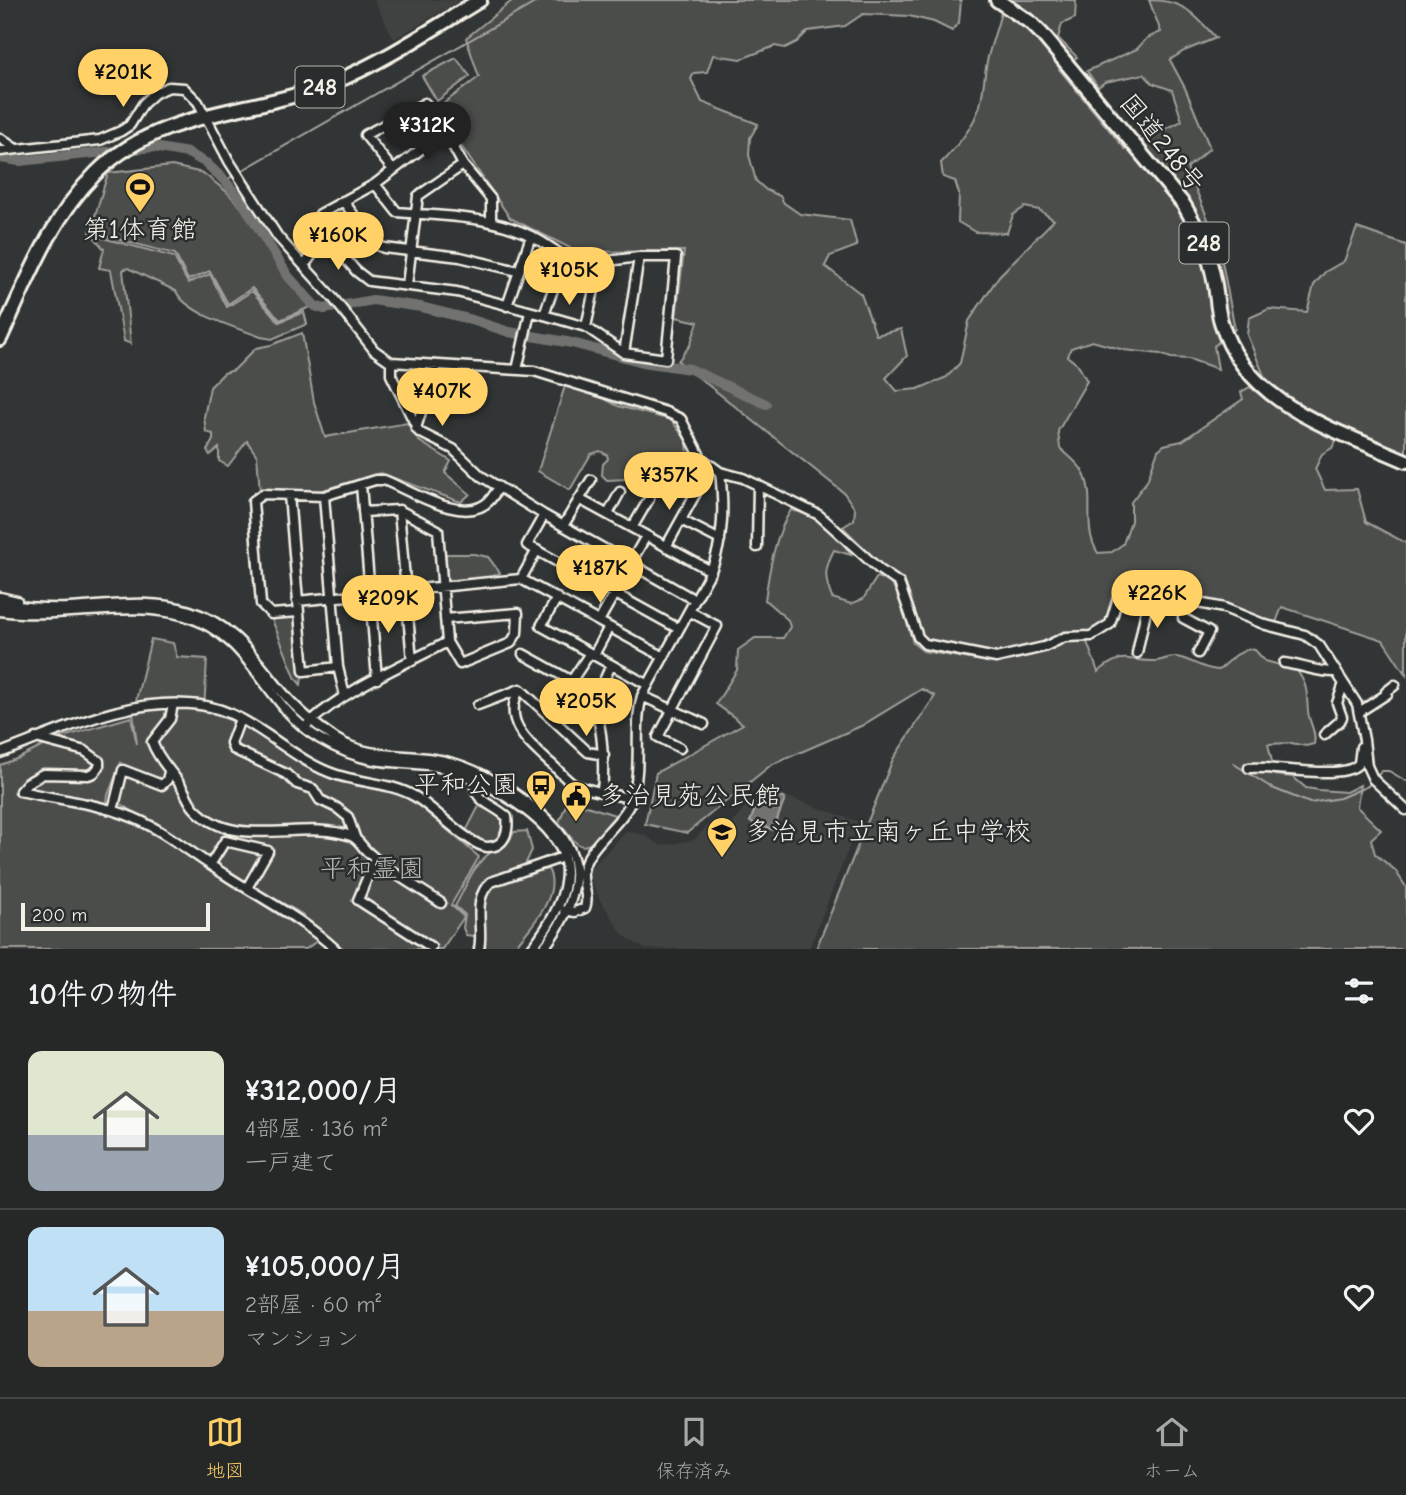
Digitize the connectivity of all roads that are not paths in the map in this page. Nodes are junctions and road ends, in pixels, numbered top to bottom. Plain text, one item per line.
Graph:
1 (480, 0) edge
2 (997, 0) edge
3 (205, 115) junction
4 (445, 131) junction
5 (0, 138) edge
6 (16, 149) junction
7 (2, 151) edge
8 (463, 165) junction
9 (393, 170) junction
10 (374, 184) junction
11 (342, 201) junction
12 (415, 214) junction
13 (491, 220) junction
14 (367, 232) junction
15 (531, 236) junction
16 (411, 251) junction
17 (639, 257) junction
18 (564, 258) junction
19 (600, 262) junction
20 (303, 265) junction
21 (519, 271) junction
22 (407, 285) junction
23 (507, 306) junction
24 (530, 312) junction
25 (544, 315) junction
26 (586, 327) junction
27 (0, 339) edge
28 (624, 353) junction
29 (391, 362) junction
30 (436, 365) junction
31 (517, 370) junction
32 (416, 428) junction
33 (1406, 461) edge
34 (720, 472) junction
35 (591, 480) dead end
36 (361, 485) junction
37 (758, 485) junction
38 (499, 487) junction
39 (697, 491) dead end
40 (621, 492) dead end
41 (289, 495) junction
42 (324, 496) junction
43 (579, 499) junction
44 (649, 499) dead end
45 (399, 510) junction
46 (363, 512) junction
47 (608, 514) junction
48 (544, 515) junction
49 (681, 520) junction
50 (563, 526) junction
51 (632, 528) junction
52 (646, 536) junction
53 (720, 540) junction
54 (666, 547) junction
55 (757, 547) dead end
56 (537, 550) junction
57 (620, 558) junction
58 (630, 564) junction
59 (711, 571) junction
60 (522, 579) junction
61 (443, 587) junction
62 (604, 587) junction
63 (407, 590) junction
64 (370, 593) junction
65 (615, 593) junction
66 (0, 597) edge
67 (331, 597) junction
68 (557, 598) junction
69 (695, 600) junction
70 (297, 601) junction
71 (1148, 601) junction
72 (1184, 603) junction
73 (0, 604) edge
74 (24, 611) junction
75 (689, 611) junction
76 (0, 612) edge
77 (298, 612) junction
78 (445, 619) junction
79 (599, 621) junction
80 (609, 627) junction
81 (680, 629) junction
82 (446, 642) junction
83 (1137, 653) dead end
84 (1198, 653) dead end
85 (523, 654) dead end
86 (592, 654) junction
87 (664, 657) junction
88 (412, 661) junction
89 (1284, 663) dead end
90 (611, 665) junction
91 (338, 667) junction
92 (1336, 672) junction
93 (377, 679) junction
94 (570, 684) junction
95 (648, 685) junction
96 (1395, 685) dead end
97 (1343, 686) junction
98 (520, 689) junction
99 (345, 696) junction
100 (642, 696) junction
101 (173, 704) junction
102 (587, 704) junction
103 (478, 705) dead end
104 (544, 709) junction
105 (672, 710) junction
106 (1359, 712) junction
107 (240, 719) junction
108 (307, 724) junction
109 (704, 724) dead end
110 (1324, 734) dead end
111 (36, 737) junction
112 (1364, 740) junction
113 (680, 748) dead end
114 (0, 753) edge
115 (604, 755) junction
116 (1249, 768) dead end
117 (169, 772) junction
118 (475, 779) junction
119 (602, 791) junction
120 (632, 799) junction
121 (113, 810) junction
122 (1406, 810) edge
123 (355, 837) junction
124 (564, 857) junction
125 (375, 859) junction
126 (210, 865) junction
127 (247, 888) junction
128 (442, 902) dead end
129 (557, 909) junction
130 (567, 911) junction
131 (431, 947) dead end
132 (335, 949) edge
133 (480, 949) edge
134 (531, 949) edge
135 (543, 949) edge

1 - 3 highway, 248
2 - 33 highway, 国道248号 / 248
3 - 6 street
3 - 20 street
3 - 27 highway, 248
4 - 8 street
4 - 9 street
4 - 9 street
5 - 6 street
6 - 7 street
8 - 12 street
8 - 13 street
9 - 10 street
10 - 11 street
10 - 12 street
11 - 14 street
11 - 20 street
12 - 13 street
12 - 16 street
13 - 15 street
14 - 16 street
14 - 22 street
15 - 18 street
15 - 21 street
16 - 21 street
16 - 22 street
17 - 19 street
17 - 28 street
17 - 28 street
18 - 19 street
18 - 25 street
19 - 26 street
20 - 29 street
21 - 23 street
22 - 23 street
23 - 24 street
24 - 25 street
24 - 31 street
25 - 26 street
26 - 28 street
29 - 30 street
29 - 32 street
30 - 31 street
30 - 32 street
31 - 34 street
32 - 38 street
34 - 37 street
34 - 53 street
35 - 43 street
36 - 38 street
36 - 42 street
36 - 46 street
37 - 55 street
37 - 71 street
38 - 48 street
39 - 49 street
40 - 47 street
41 - 42 street
41 - 70 street
41 - 77 street
42 - 67 street
43 - 47 street
43 - 50 street
44 - 51 street
45 - 46 street
45 - 61 street
45 - 63 street
46 - 64 street
47 - 51 street
48 - 50 street
48 - 56 street
49 - 53 street
49 - 54 street
50 - 57 street
51 - 52 street
52 - 54 street
52 - 58 street
53 - 59 street
54 - 59 street
56 - 60 street
56 - 62 street
57 - 58 street
57 - 62 street
58 - 69 street
59 - 69 street
60 - 61 street
60 - 68 street
61 - 63 street
61 - 78 street
62 - 65 street
63 - 64 street
63 - 88 street
64 - 67 street
64 - 93 street
65 - 79 street
65 - 81 street
66 - 74 street
67 - 70 street
67 - 91 street
68 - 79 street
68 - 86 street
69 - 75 street
70 - 77 street
71 - 72 street
71 - 83 street
72 - 84 street
72 - 92 street
73 - 74 street
74 - 76 street
74 - 108 street
75 - 81 street
75 - 105 street
77 - 91 street
78 - 82 street
78 - 82 street
79 - 80 street
80 - 86 street
80 - 87 street
81 - 87 street
82 - 88 street
85 - 94 street
86 - 90 street
86 - 94 street
87 - 95 street
88 - 93 street
89 - 92 street
90 - 95 street
90 - 102 street
91 - 99 street
92 - 97 street
93 - 99 street
94 - 102 street
94 - 104 street
95 - 100 street
96 - 106 street
97 - 106 street
97 - 110 street
98 - 103 street
98 - 104 street
98 - 119 street
99 - 108 street
100 - 105 street
100 - 120 street
101 - 107 street
101 - 111 street
101 - 117 street
102 - 115 street
104 - 115 street
105 - 109 street
105 - 113 street
106 - 112 street
107 - 118 street
107 - 123 street
108 - 118 street
108 - 130 street
111 - 114 street
111 - 121 street
112 - 116 street
112 - 122 street
115 - 119 street
117 - 121 street
117 - 123 street
118 - 124 street
119 - 120 street
120 - 130 street
121 - 126 street
123 - 125 street
124 - 129 street
124 - 133 street
125 - 128 street
125 - 131 street
126 - 127 street
126 - 127 street
127 - 132 street
129 - 130 street
129 - 134 street
130 - 135 street

